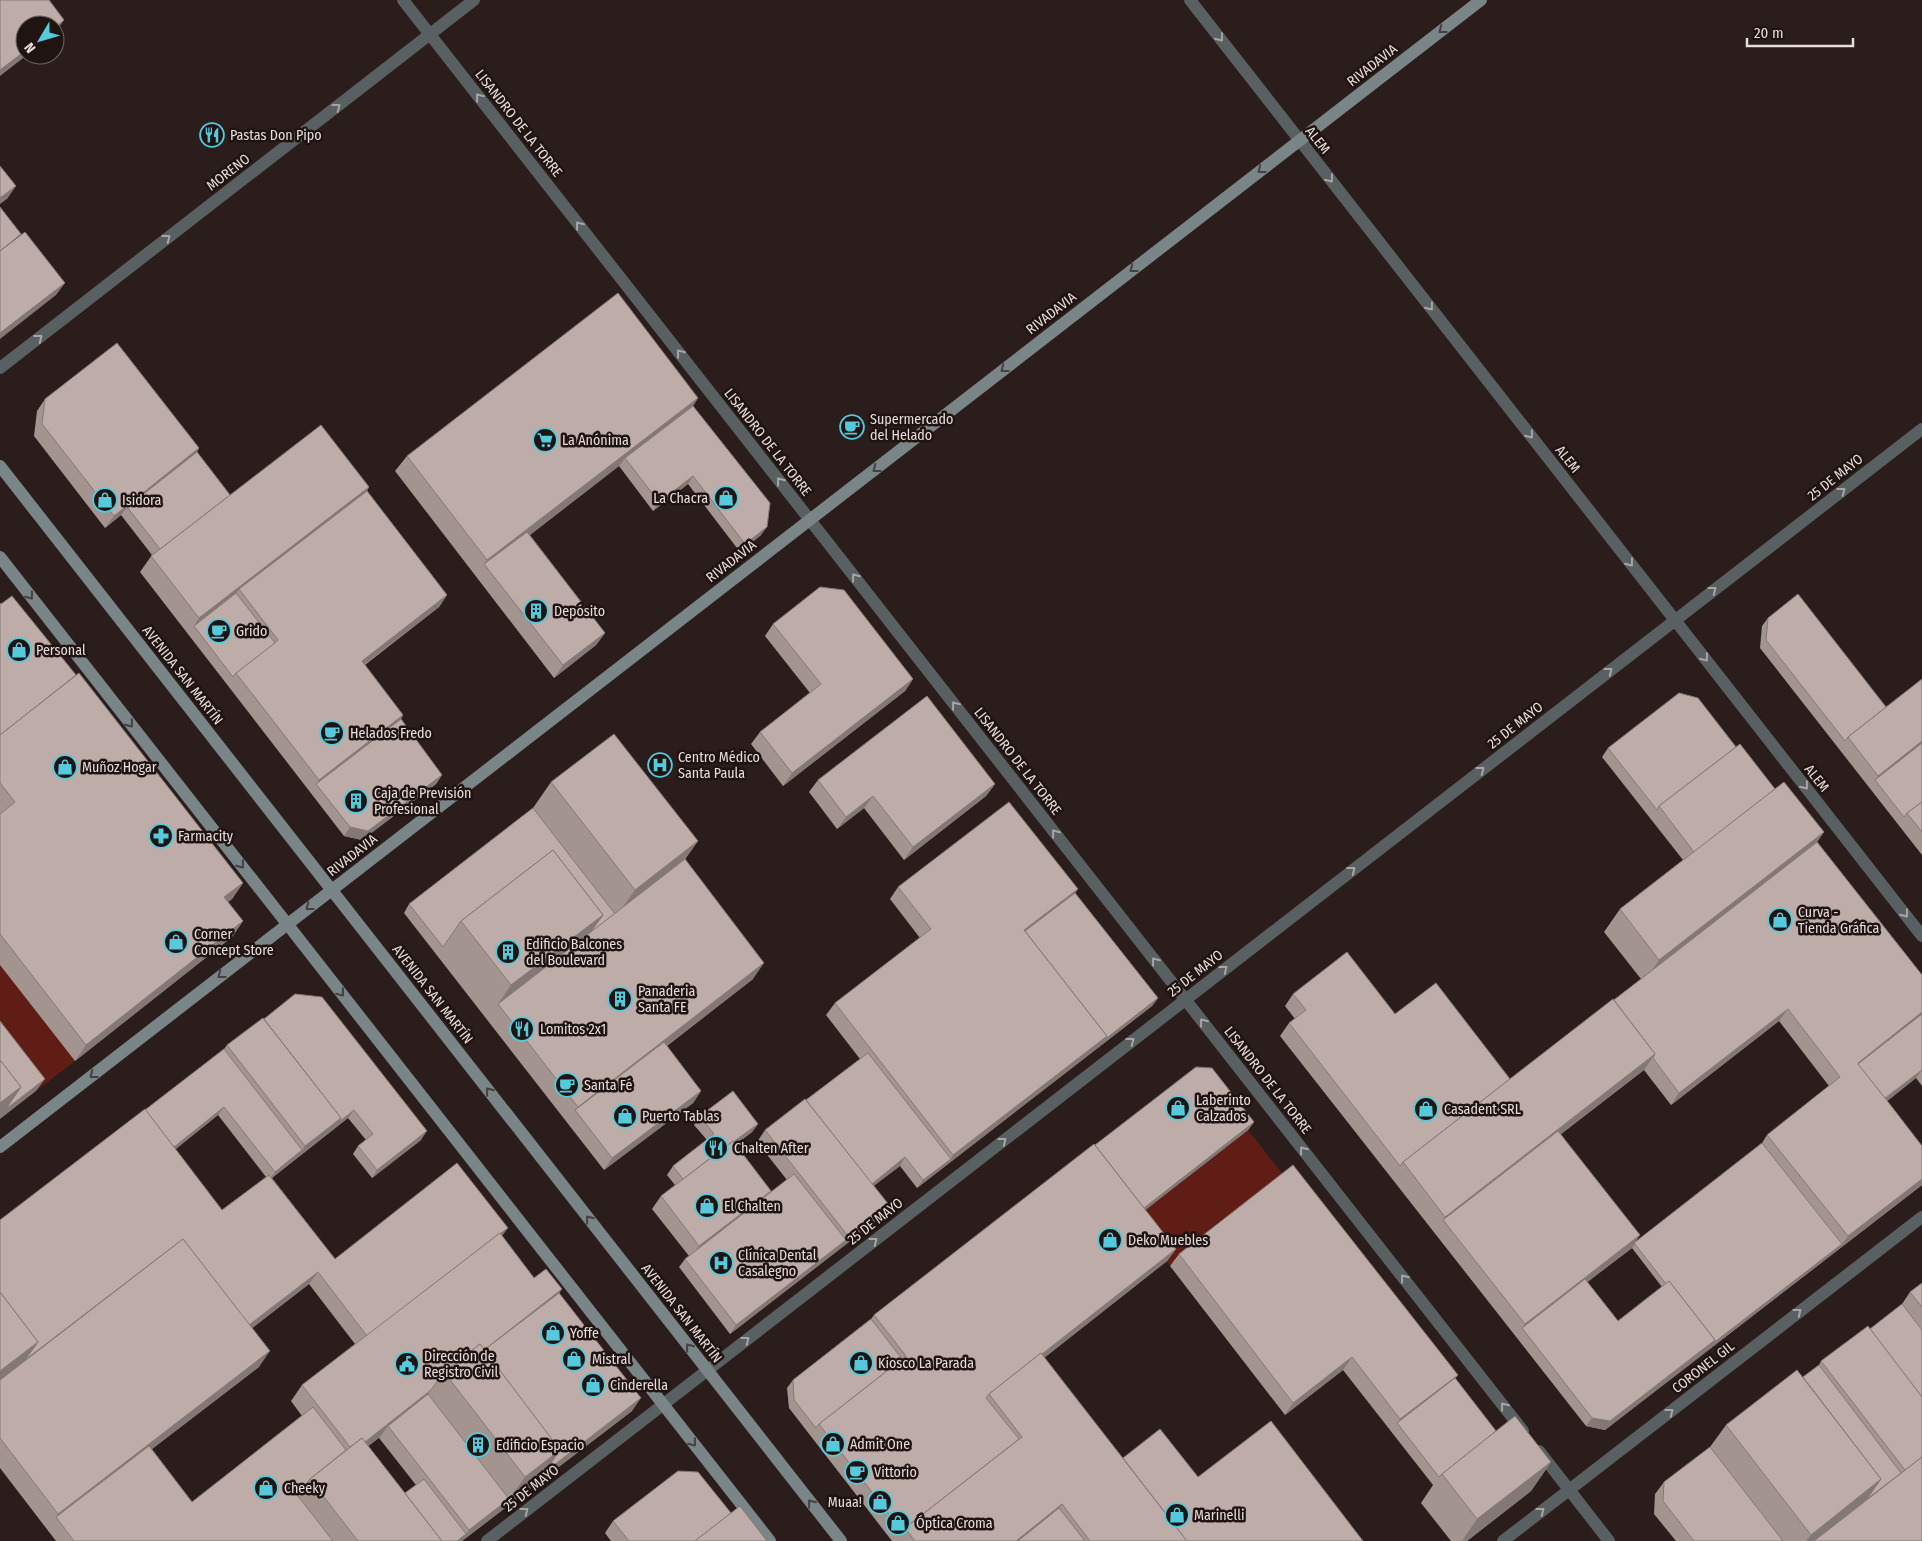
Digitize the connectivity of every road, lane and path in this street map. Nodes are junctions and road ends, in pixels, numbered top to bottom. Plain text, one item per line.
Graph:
1 (403, 0) edge
2 (474, 0) edge
3 (1190, 0) edge
4 (1481, 0) edge
5 (430, 34) junction
6 (1300, 140) junction
7 (0, 368) edge
8 (1922, 429) edge
9 (0, 466) edge
10 (810, 520) junction
11 (0, 557) edge
12 (1675, 620) junction
13 (332, 889) junction
14 (287, 924) junction
15 (1922, 936) edge
16 (1186, 999) junction
17 (0, 1147) edge
18 (1922, 1217) edge
19 (707, 1370) junction
20 (663, 1404) junction
21 (1569, 1489) junction
22 (487, 1541) edge
23 (770, 1541) edge
24 (841, 1541) edge
25 (1503, 1541) edge
26 (1609, 1541) edge

1 - 5 street, LISANDRO DE LA TORRE
2 - 5 street, MORENO
3 -> 6 street, ALEM
4 -> 6 main road, RIVADAVIA
7 -> 5 street, MORENO
10 -> 5 street, LISANDRO DE LA TORRE
6 -> 10 main road, RIVADAVIA
6 -> 12 street, ALEM
12 -> 8 street, 25 DE MAYO
9 - 13 main road, AVENIDA SAN MARTÍN
10 - 13 main road, RIVADAVIA
16 -> 10 street, LISANDRO DE LA TORRE
11 -> 14 main road
12 -> 15 street, ALEM
16 -> 12 street, 25 DE MAYO
13 -> 14 main road, RIVADAVIA
19 -> 13 main road, AVENIDA SAN MARTÍN
14 -> 17 main road, RIVADAVIA
14 -> 20 main road
19 -> 16 street, 25 DE MAYO
21 -> 16 street, LISANDRO DE LA TORRE
21 -> 18 street, CORONEL GIL
19 - 20 street, 25 DE MAYO
24 -> 19 main road, AVENIDA SAN MARTÍN
22 -> 20 street, 25 DE MAYO
20 -> 23 main road
25 -> 21 street, CORONEL GIL
21 - 26 street, LISANDRO DE LA TORRE

